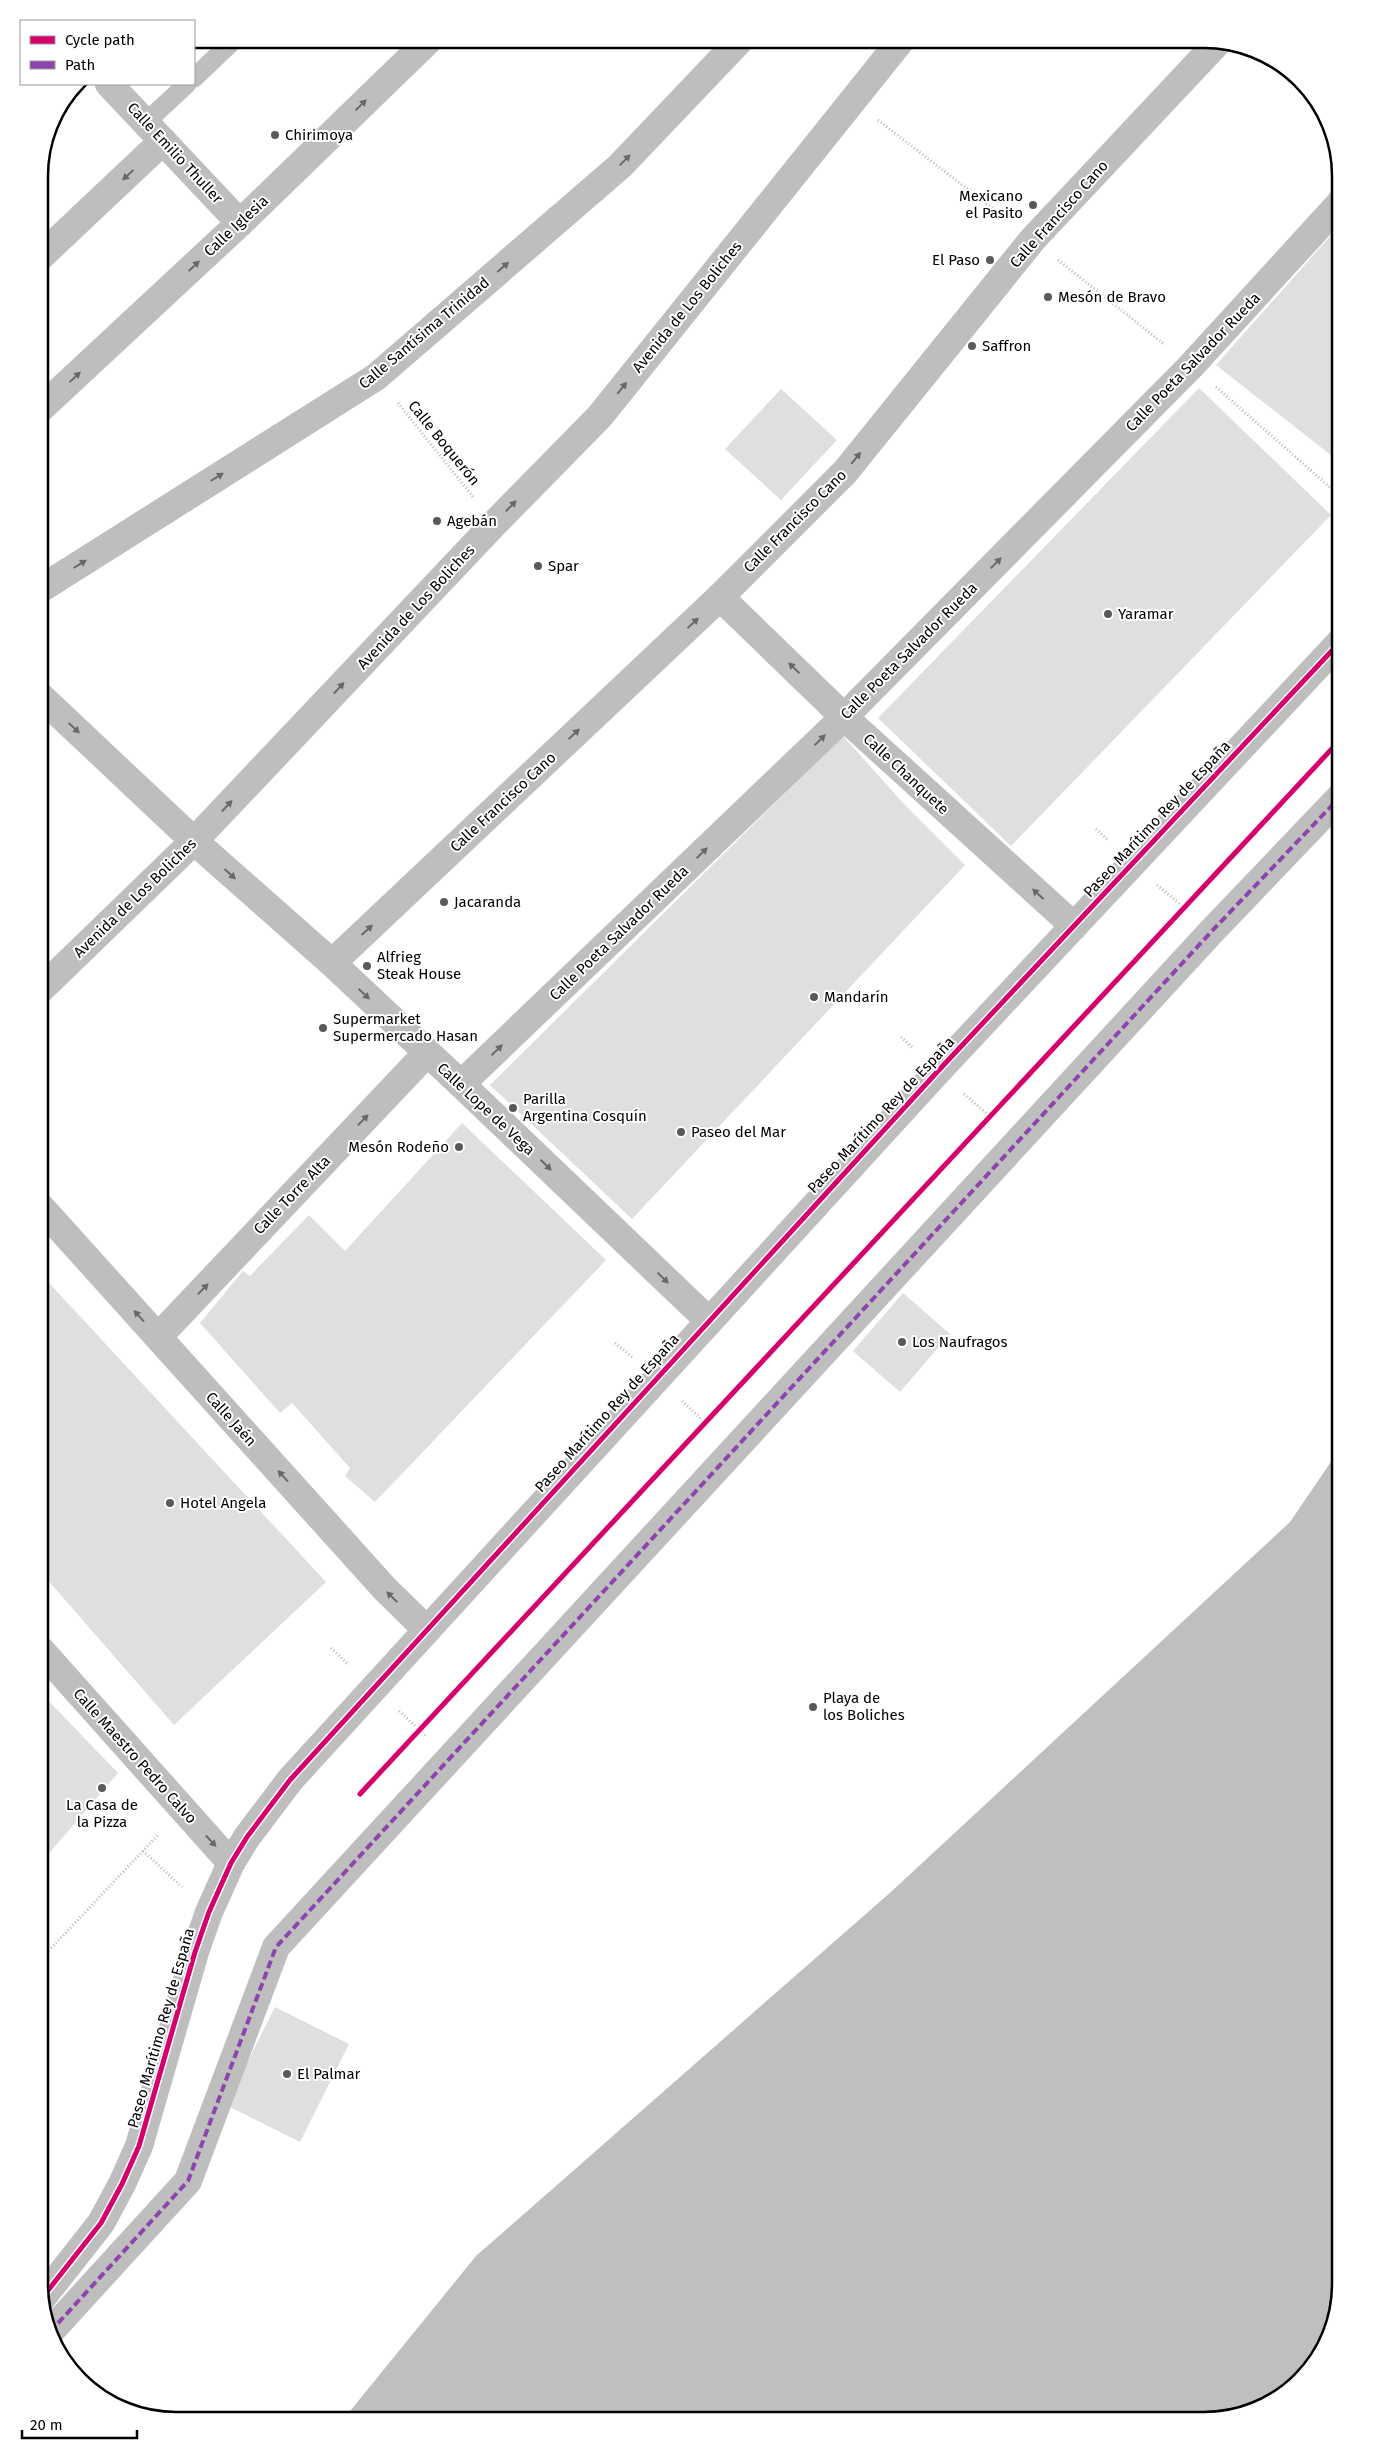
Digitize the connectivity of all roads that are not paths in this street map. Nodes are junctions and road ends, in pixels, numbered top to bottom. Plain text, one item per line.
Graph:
1 (226, 48) edge
2 (421, 48) edge
3 (732, 48) edge
4 (895, 48) edge
5 (1213, 48) edge
6 (195, 77) edge
7 (110, 85) edge
8 (186, 85) edge
9 (155, 132) junction
10 (1332, 212) edge
11 (240, 223) junction
12 (48, 248) edge
13 (48, 402) edge
14 (48, 584) edge
15 (720, 597) junction
16 (1332, 651) edge
17 (48, 702) edge
18 (844, 717) junction
19 (1332, 805) edge
20 (194, 841) junction
21 (1074, 926) junction
22 (332, 964) junction
23 (48, 983) edge
24 (427, 1053) junction
25 (462, 1084) junction
26 (48, 1214) edge
27 (708, 1320) junction
28 (158, 1337) junction
29 (427, 1630) junction
30 (47, 1657) edge
31 (231, 1863) junction
32 (48, 2290) edge
33 (59, 2322) edge

1 - 6 lane
11 -> 2 street, Calle Iglesia
14 -> 3 street, Calle Santísima Trinidad
20 -> 4 street, Avenida de Los Boliches
15 -> 5 street, Calle Francisco Cano
7 - 9 street, Calle Emilio Thuller
8 - 9 lane
9 - 11 street, Calle Emilio Thuller
9 -> 12 street
18 -> 10 street, Calle Poeta Salvador Rueda
13 -> 11 street, Calle Iglesia
18 -> 15 street, Calle Chanquete
22 -> 15 street, Calle Francisco Cano
16 - 21 street, Paseo Marítimo Rey de España
17 -> 20 street, Calle Lope de Vega
21 -> 18 street, Calle Chanquete
25 -> 18 street, Calle Poeta Salvador Rueda
19 - 33 street
20 -> 22 street, Calle Lope de Vega
20 - 23 street, Avenida de Los Boliches
21 - 27 street, Paseo Marítimo Rey de España
22 -> 24 street, Calle Lope de Vega
24 - 25 street, Calle Lope de Vega
28 -> 24 street, Calle Torre Alta
25 -> 27 street, Calle Lope de Vega
28 -> 26 street, Calle Jaén
27 - 29 street, Paseo Marítimo Rey de España
29 -> 28 street, Calle Jaén
29 - 31 street, Paseo Marítimo Rey de España
30 -> 31 street, Calle Maestro Pedro Calvo
31 - 32 street, Paseo Marítimo Rey de España

